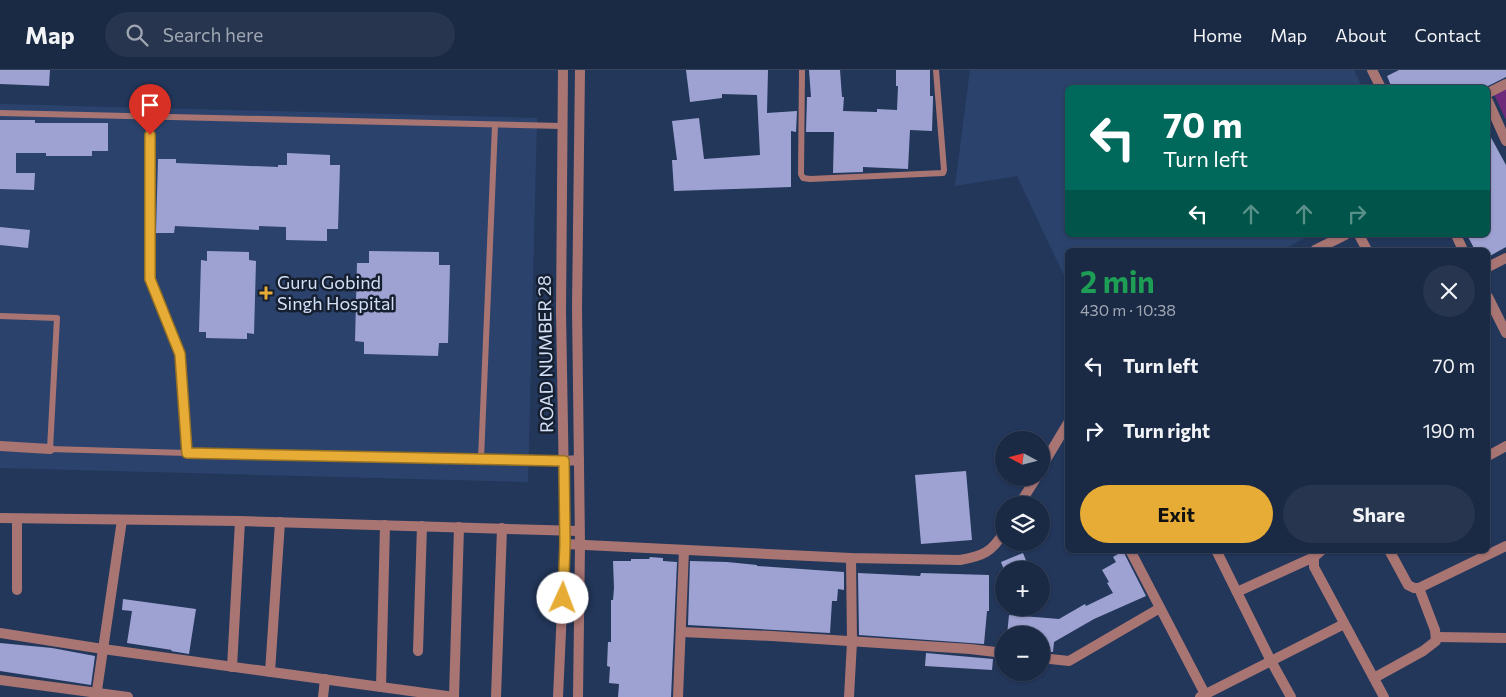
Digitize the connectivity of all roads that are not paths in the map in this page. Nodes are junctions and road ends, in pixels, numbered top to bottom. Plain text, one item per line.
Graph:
1 (563, 70) edge
2 (580, 70) edge
3 (802, 70) edge
4 (936, 70) edge
5 (1372, 70) edge
6 (1506, 84) edge
7 (1380, 85) edge
8 (1490, 92) edge
9 (1490, 105) edge
10 (0, 113) edge
11 (151, 117) junction
12 (494, 124) junction
13 (562, 126) junction
14 (1506, 141) edge
15 (1341, 237) edge
16 (1319, 248) edge
17 (1506, 258) edge
18 (1490, 265) edge
19 (1490, 301) edge
20 (0, 316) edge
21 (1506, 334) edge
22 (1065, 430) edge
23 (0, 446) edge
24 (1506, 446) edge
25 (50, 449) junction
26 (187, 453) junction
27 (1050, 454) edge
28 (1490, 455) edge
29 (481, 459) junction
30 (579, 460) junction
31 (564, 461) junction
32 (0, 518) edge
33 (18, 519) junction
34 (122, 520) junction
35 (240, 521) junction
36 (280, 522) junction
37 (385, 525) junction
38 (422, 526) junction
39 (459, 527) junction
40 (502, 528) junction
41 (565, 529) junction
42 (579, 531) junction
43 (565, 544) junction
44 (580, 544) junction
45 (995, 546) edge
46 (1506, 546) edge
47 (684, 550) junction
48 (1132, 553) edge
49 (1218, 553) edge
50 (1318, 553) edge
51 (1391, 553) edge
52 (851, 558) junction
53 (1419, 588) junction
54 (17, 590) dead end
55 (1237, 592) junction
56 (1160, 608) junction
57 (1344, 624) junction
58 (682, 632) junction
59 (0, 633) edge
60 (1436, 637) junction
61 (1506, 638) edge
62 (852, 642) junction
63 (103, 649) junction
64 (418, 651) dead end
65 (995, 652) edge
66 (1050, 659) edge
67 (1271, 661) junction
68 (232, 667) junction
69 (270, 672) junction
70 (1374, 678) junction
71 (325, 679) junction
72 (0, 680) edge
73 (381, 687) junction
74 (96, 695) edge
75 (1203, 696) edge
76 (128, 697) edge
77 (324, 697) edge
78 (454, 697) edge
79 (496, 697) edge
80 (558, 697) edge
81 (578, 697) edge
82 (678, 697) edge
83 (849, 697) edge
84 (1291, 697) edge
85 (1384, 697) edge

1 - 13 street, ROAD NUMBER 28
2 - 30 street, ROAD NUMBER 28
3 - 4 lane
5 - 7 street
6 - 8 street
9 - 14 street
10 - 11 lane
11 - 12 lane
11 - 26 lane
12 - 13 lane
12 - 29 lane
13 - 31 street, ROAD NUMBER 28
15 - 16 street
17 - 18 street
19 - 21 street
20 - 25 lane
22 - 27 street
23 - 25 street
24 - 28 street
25 - 26 lane
26 - 29 lane
29 - 31 lane
30 - 31 street
30 - 42 street, ROAD NUMBER 28
31 - 41 street, ROAD NUMBER 28
32 - 33 street
33 - 34 street
33 - 54 street
34 - 35 street
34 - 63 street
35 - 36 street
35 - 68 street
36 - 37 street
36 - 69 street
37 - 38 street
37 - 73 street
38 - 39 street
38 - 64 street
39 - 40 street
39 - 78 street
40 - 41 street
40 - 79 street
41 - 42 street
41 - 43 street, ROAD NUMBER 28
42 - 44 street, ROAD NUMBER 28
43 - 44 street
43 - 80 street, ROAD NUMBER 28
44 - 47 street
44 - 81 street, ROAD NUMBER 28
45 - 52 street
46 - 53 street
47 - 52 street
47 - 58 street
48 - 56 street
49 - 55 street
50 - 55 street
50 - 57 street
51 - 53 street
52 - 62 street
53 - 60 street
55 - 67 street
56 - 66 street
56 - 75 street
57 - 67 street
57 - 70 street
58 - 62 street
58 - 82 street
59 - 63 street
60 - 61 street
60 - 70 street
62 - 65 street
62 - 83 street
63 - 68 street
63 - 74 street
67 - 75 street
67 - 84 street
68 - 69 street
69 - 71 street
70 - 85 street
71 - 73 street
71 - 77 street
72 - 74 street
73 - 78 street
74 - 76 street

